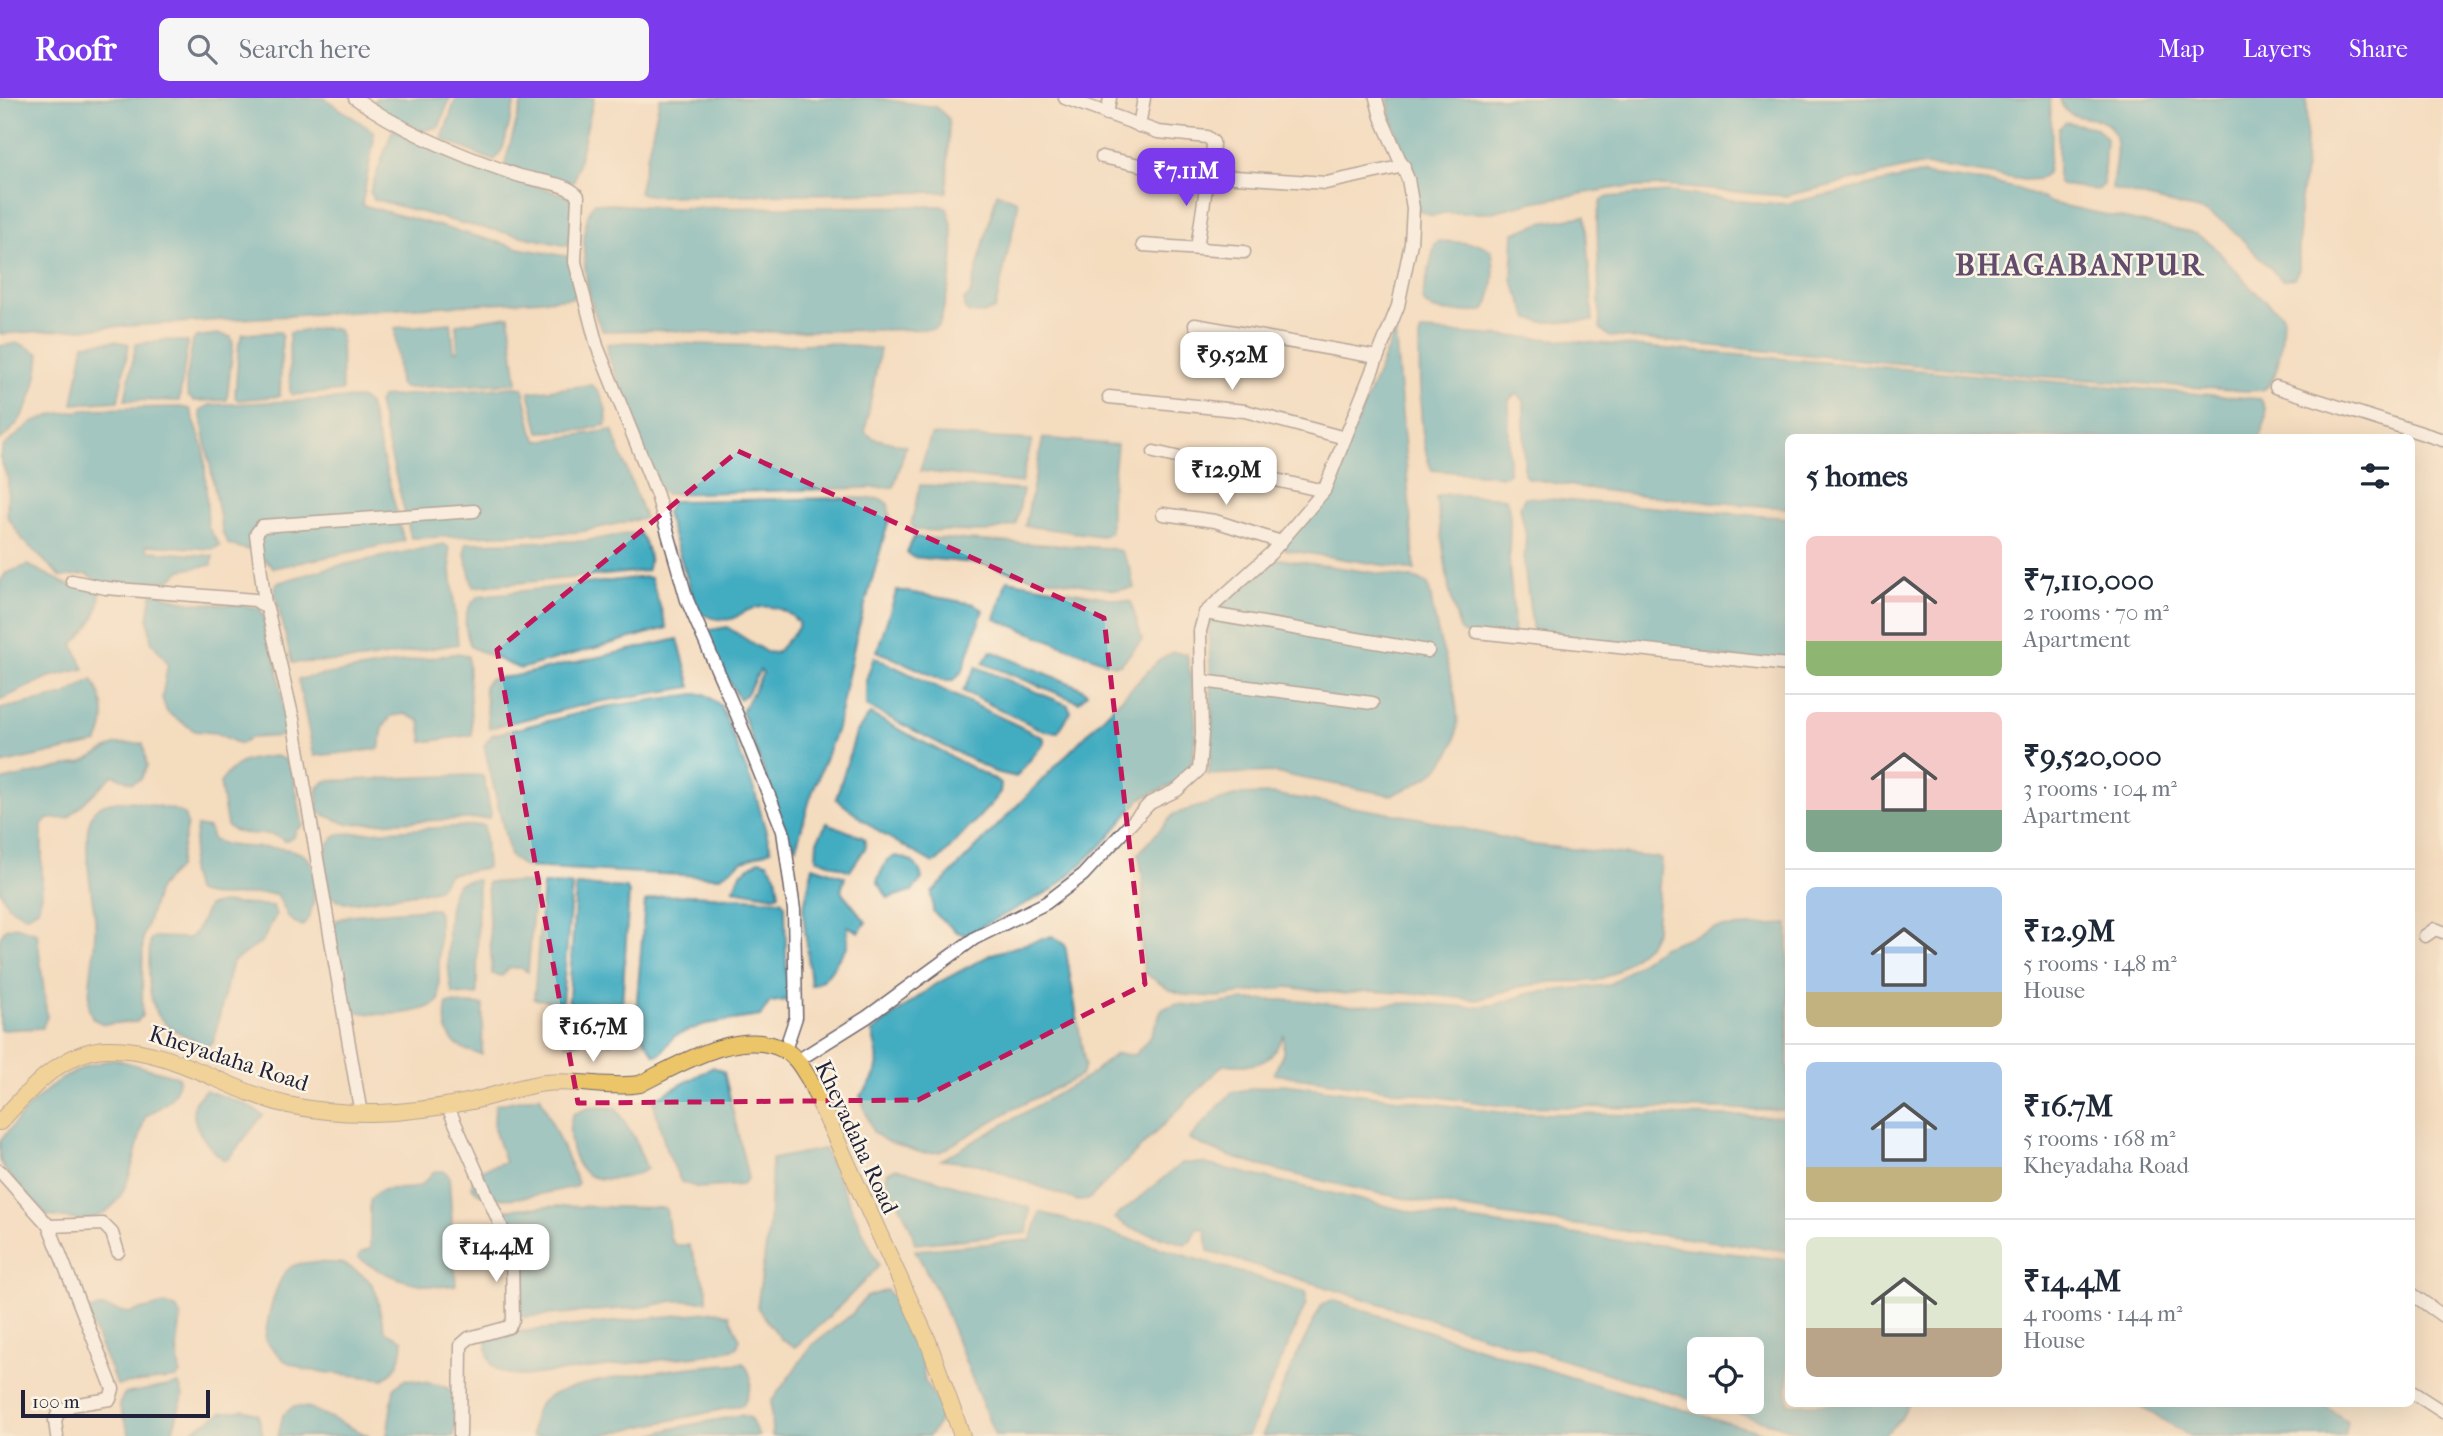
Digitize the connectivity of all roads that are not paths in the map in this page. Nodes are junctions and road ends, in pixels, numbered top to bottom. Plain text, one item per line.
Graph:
1 (355, 98) edge
2 (1065, 98) edge
3 (1110, 98) edge
4 (1144, 98) edge
5 (1376, 98) edge
6 (1107, 114) junction
7 (1139, 126) junction
8 (1102, 157) dead end
9 (1404, 166) junction
10 (1211, 174) junction
11 (1143, 245) dead end
12 (1197, 248) junction
13 (1244, 252) dead end
14 (1195, 325) dead end
15 (1377, 357) junction
16 (2277, 387) dead end
17 (1109, 397) dead end
18 (1345, 438) junction
19 (2443, 440) edge
20 (1154, 452) dead end
21 (1324, 491) junction
22 (474, 511) dead end
23 (1163, 514) dead end
24 (1281, 542) junction
25 (72, 581) dead end
26 (265, 604) junction
27 (1205, 612) junction
28 (1477, 632) dead end
29 (1428, 651) dead end
30 (1785, 665) edge
31 (1202, 681) junction
32 (1373, 703) dead end
33 (798, 1047) junction
34 (447, 1105) junction
35 (360, 1114) junction
36 (0, 1122) edge
37 (0, 1171) edge
38 (49, 1226) junction
39 (118, 1252) dead end
40 (2415, 1296) edge
41 (2443, 1316) edge
42 (2415, 1394) edge
43 (2443, 1412) edge
44 (57, 1436) edge
45 (460, 1436) edge
46 (962, 1436) edge

1 - 33 street
2 - 6 street
3 - 6 street
4 - 7 street
5 - 9 street
6 - 7 street
7 - 10 street
8 - 10 street
9 - 10 street
9 - 15 street
10 - 12 street
11 - 12 street
12 - 13 street
14 - 15 street
15 - 18 street
16 - 19 street
17 - 18 street
18 - 21 street
20 - 21 street
21 - 24 street
22 - 26 street
23 - 24 street
24 - 27 street
25 - 26 street
26 - 35 street
27 - 29 street
27 - 31 street
28 - 30 street
31 - 32 street
31 - 33 street
33 - 34 main road, Kheyadaha Road
33 - 46 main road, Kheyadaha Road
34 - 35 main road, Kheyadaha Road
34 - 45 street
35 - 36 main road, Kheyadaha Road
37 - 38 street
38 - 39 street
38 - 44 street
40 - 41 street
42 - 43 street

